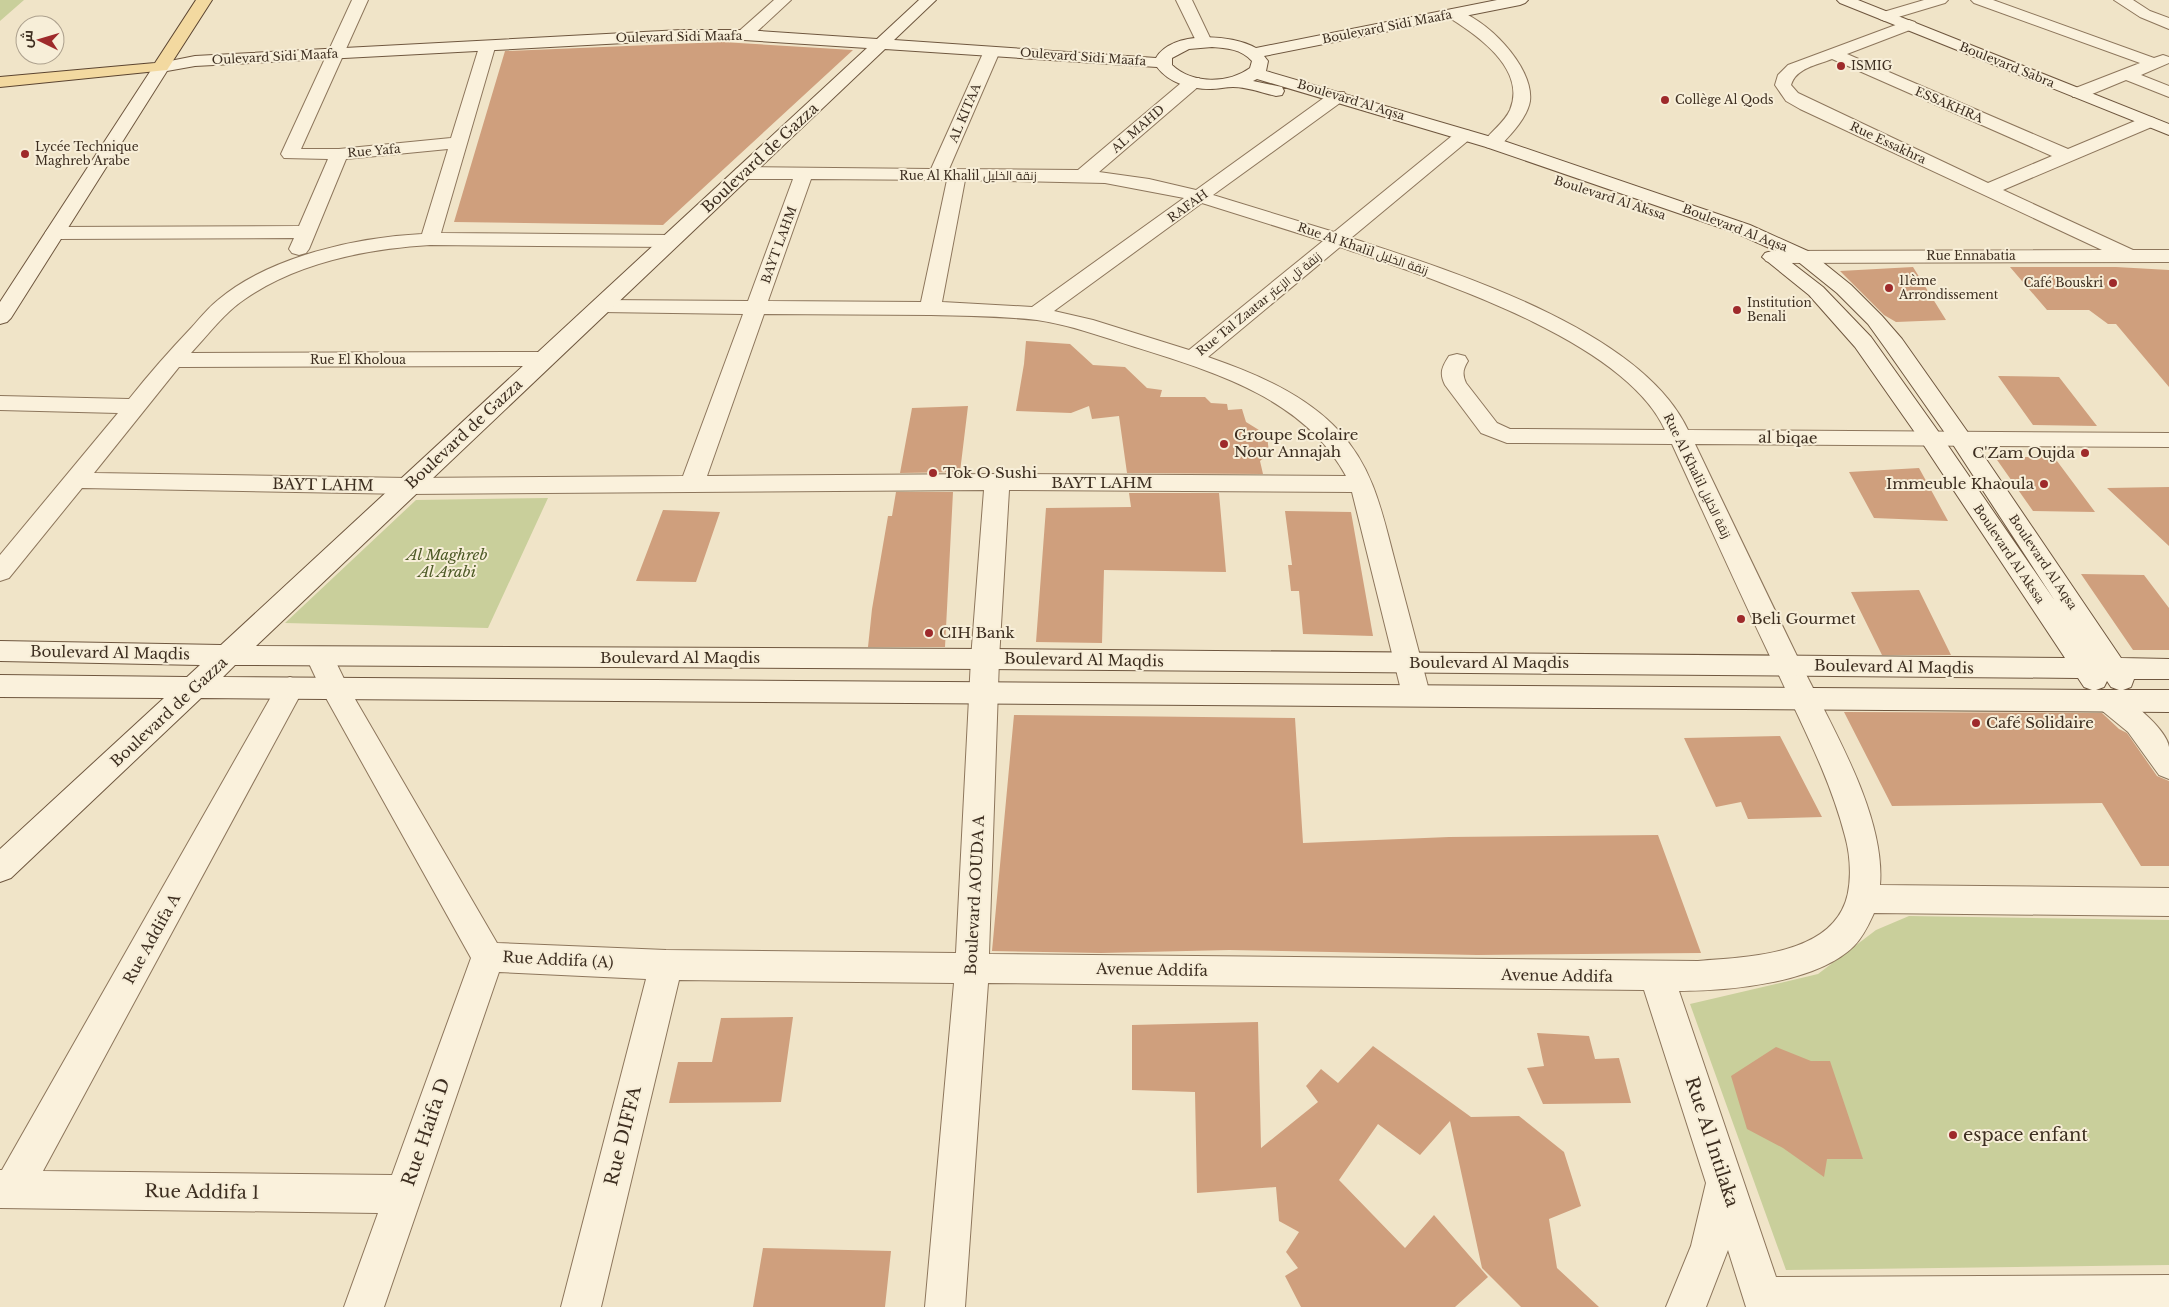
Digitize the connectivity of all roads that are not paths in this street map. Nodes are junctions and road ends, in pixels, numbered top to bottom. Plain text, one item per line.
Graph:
1 (204, 0) edge
2 (360, 0) edge
3 (783, 0) edge
4 (928, 0) edge
5 (1184, 0) edge
6 (1520, 0) edge
7 (1845, 0) edge
8 (1939, 0) edge
9 (2122, 0) edge
10 (1990, 1) edge
11 (1453, 14) junction
12 (1885, 16) junction
13 (2169, 24) edge
14 (1909, 26) junction
15 (744, 35) junction
16 (1204, 42) junction
17 (488, 44) junction
18 (880, 45) junction
19 (992, 51) junction
20 (1831, 53) junction
21 (336, 54) junction
22 (164, 61) junction
23 (2162, 61) edge
24 (1163, 63) junction
25 (1254, 63) junction
26 (0, 70) edge
27 (2127, 76) junction
28 (0, 82) edge
29 (1193, 82) junction
30 (1234, 82) junction
31 (2169, 92) edge
32 (2079, 93) junction
33 (1331, 100) junction
34 (2148, 122) junction
35 (2169, 130) edge
36 (1456, 140) junction
37 (459, 143) junction
38 (1492, 143) junction
39 (339, 154) junction
40 (2068, 156) junction
41 (743, 173) junction
42 (804, 174) junction
43 (947, 176) junction
44 (1083, 176) junction
45 (1989, 189) junction
46 (1201, 196) junction
47 (307, 232) junction
48 (55, 233) junction
49 (1338, 238) junction
50 (430, 239) junction
51 (670, 241) junction
52 (1803, 256) junction
53 (2130, 256) junction
54 (2169, 256) edge
55 (1773, 257) junction
56 (291, 267) junction
57 (602, 306) junction
58 (756, 308) junction
59 (930, 309) junction
60 (1036, 314) junction
61 (0, 318) edge
62 (543, 359) junction
63 (1192, 359) junction
64 (173, 360) junction
65 (1457, 362) dead end
66 (0, 403) edge
67 (136, 406) junction
68 (1680, 437) junction
69 (1932, 439) junction
70 (1961, 439) junction
71 (2169, 440) edge
72 (75, 480) junction
73 (997, 482) junction
74 (692, 484) junction
75 (1362, 484) junction
76 (408, 486) junction
77 (0, 572) edge
78 (0, 651) edge
79 (230, 655) junction
80 (320, 657) junction
81 (985, 658) junction
82 (1408, 663) junction
83 (1788, 665) junction
84 (2086, 669) junction
85 (2114, 669) junction
86 (2169, 669) edge
87 (0, 686) edge
88 (196, 687) junction
89 (290, 688) junction
90 (335, 688) junction
91 (984, 692) junction
92 (1416, 694) junction
93 (1803, 698) junction
94 (2169, 701) edge
95 (2127, 708) junction
96 (2169, 767) edge
97 (0, 869) edge
98 (1862, 899) junction
99 (2169, 902) edge
100 (488, 957) junction
101 (666, 965) junction
102 (972, 967) junction
103 (1657, 977) junction
104 (1725, 1181) junction
105 (6, 1190) edge
106 (404, 1194) junction
107 (2169, 1295) edge
108 (1765, 1302) edge
109 (364, 1307) edge
110 (581, 1307) edge
111 (945, 1307) edge
112 (1686, 1307) edge

1 - 22 main road
2 - 21 street
3 - 15 street
4 - 18 street, Boulevard de Gazza
5 - 16 street
6 - 11 street, Boulevard Sidi Maafa
7 - 12 street, Boulevard Sabra
8 - 12 street
9 - 13 street
10 - 23 street
11 - 25 street, Boulevard Sidi Maafa
11 - 38 street
12 - 14 street, Boulevard Sabra
14 - 20 street, Rue Essakhra
14 - 32 street, Boulevard Sabra
15 - 17 street, Oulevard Sidi Maafa
15 - 18 street, Oulevard Sidi Maafa
16 - 24 street, Boulevard Al Aqsa
16 - 25 street, Boulevard Al Aqsa
17 - 21 street, Oulevard Sidi Maafa
17 - 37 street
18 - 19 street, Oulevard Sidi Maafa
18 - 41 street, Boulevard de Gazza
19 - 24 street, Oulevard Sidi Maafa
19 - 43 street, AL KITAA
20 - 40 street, ESSAKHRA
20 - 45 street, Rue Essakhra
21 - 22 street, Oulevard Sidi Maafa
21 - 39 street, Rue Yafa
22 - 26 main road
22 - 28 main road
22 - 48 street
23 - 27 street
24 - 29 street
25 - 30 street, Boulevard Sidi Maafa
25 - 33 street, Boulevard Al Aqsa
27 - 31 street
27 - 32 street
29 - 30 street
29 - 44 street, AL MAHD
30 - 33 street, Boulevard Al Akssa
32 - 34 street, Boulevard Sabra
33 - 36 street, Boulevard Al Akssa
33 - 46 street, RAFAH
34 - 35 street, Boulevard Sabra
34 - 40 street
36 - 38 street, Boulevard Al Aqsa
36 - 49 street, Rue Tal Zaatar زنقة تل الزعتر
36 - 55 street, Boulevard Al Akssa
37 - 39 street, Rue Yafa
37 - 50 street
38 - 52 street, Boulevard Al Aqsa
39 - 47 street
40 - 45 street
41 - 42 street, Rue Al Khalil زنقة الخليل
41 - 51 street, Boulevard de Gazza
42 - 43 street, Rue Al Khalil زنقة الخليل
42 - 58 street, BAYT LAHM
43 - 44 street, Rue Al Khalil زنقة الخليل
43 - 59 street, AL KITAA
44 - 46 street, Rue Al Khalil زنقة الخليل
45 - 53 street, Rue Essakhra
46 - 49 street, Rue Al Khalil زنقة الخليل
46 - 60 street, RAFAH
47 - 48 street
47 - 56 street
48 - 61 street
49 - 63 street, Rue Tal Zaatar زنقة تل الزعتر
49 - 68 street, Rue Al Khalil زنقة الخليل
50 - 51 street
50 - 56 street
51 - 57 street, Boulevard de Gazza
52 - 53 street, Rue Ennabatia
52 - 55 street, Rue Ennabatia
52 - 70 street, Boulevard Al Aqsa
53 - 54 street, Rue Ennabatia
55 - 69 street, Boulevard Al Akssa
56 - 64 street
57 - 58 street
57 - 62 street, Boulevard de Gazza
58 - 59 street
58 - 74 street, BAYT LAHM
59 - 60 street
60 - 63 street
62 - 64 street, Rue El Kholoua
62 - 76 street, Boulevard de Gazza
63 - 75 street
64 - 67 street
65 - 68 street, al biqae
66 - 67 street
67 - 72 street
68 - 69 street, al biqae
68 - 83 street, Rue Al Khalil زنقة الخليل
69 - 70 street, al biqae
69 - 84 street, Boulevard Al Akssa
70 - 71 street, al biqae
70 - 85 street, Boulevard Al Aqsa
72 - 76 street, BAYT LAHM
72 - 77 street
73 - 74 street, BAYT LAHM
73 - 75 street, BAYT LAHM
73 - 81 street, Boulevard AOUDA A
74 - 76 street, BAYT LAHM
75 - 82 street
76 - 79 street, Boulevard de Gazza
78 - 79 street, Boulevard Al Maqdis
79 - 80 street, Boulevard Al Maqdis
79 - 88 street, Boulevard de Gazza
80 - 81 street, Boulevard Al Maqdis
80 - 90 street, Rue Addifa (A)
81 - 82 street, Boulevard Al Maqdis
81 - 91 street, Boulevard AOUDA A
82 - 83 street, Boulevard Al Maqdis
82 - 92 street
83 - 84 street, Boulevard Al Maqdis
83 - 93 street, Avenue Addifa
84 - 85 street, Boulevard Al Maqdis
84 - 95 street, Boulevard Al Akssa
85 - 86 street, Boulevard Al Maqdis
85 - 95 street, Boulevard Al Aqsa
87 - 88 street, Boulevard Al Maqdis
88 - 89 street, Boulevard Al Maqdis
88 - 97 street, Boulevard de Gazza
89 - 90 street, Boulevard Al Maqdis
89 - 105 street, Rue Addifa A
90 - 91 street, Boulevard Al Maqdis
90 - 100 street, Rue Addifa (A)
91 - 92 street, Boulevard Al Maqdis
91 - 102 street, Boulevard AOUDA A
92 - 93 street, Boulevard Al Maqdis
93 - 95 street, Boulevard Al Maqdis
93 - 98 street, Avenue Addifa
94 - 95 street, Boulevard Al Maqdis
95 - 96 street
98 - 99 street
98 - 103 street, Avenue Addifa
100 - 101 street, Rue Addifa (A)
100 - 106 street, Rue Haifa D
101 - 102 street, Rue Addifa (A)
101 - 110 street, Rue DIFFA
102 - 103 street, Avenue Addifa
102 - 111 street, Boulevard AOUDA A
103 - 104 street, Rue Al Intilaka
104 - 108 street, Rue Al Intilaka
104 - 112 street
105 - 106 street, Rue Addifa 1
106 - 109 street, Rue Haifa D
107 - 108 street

